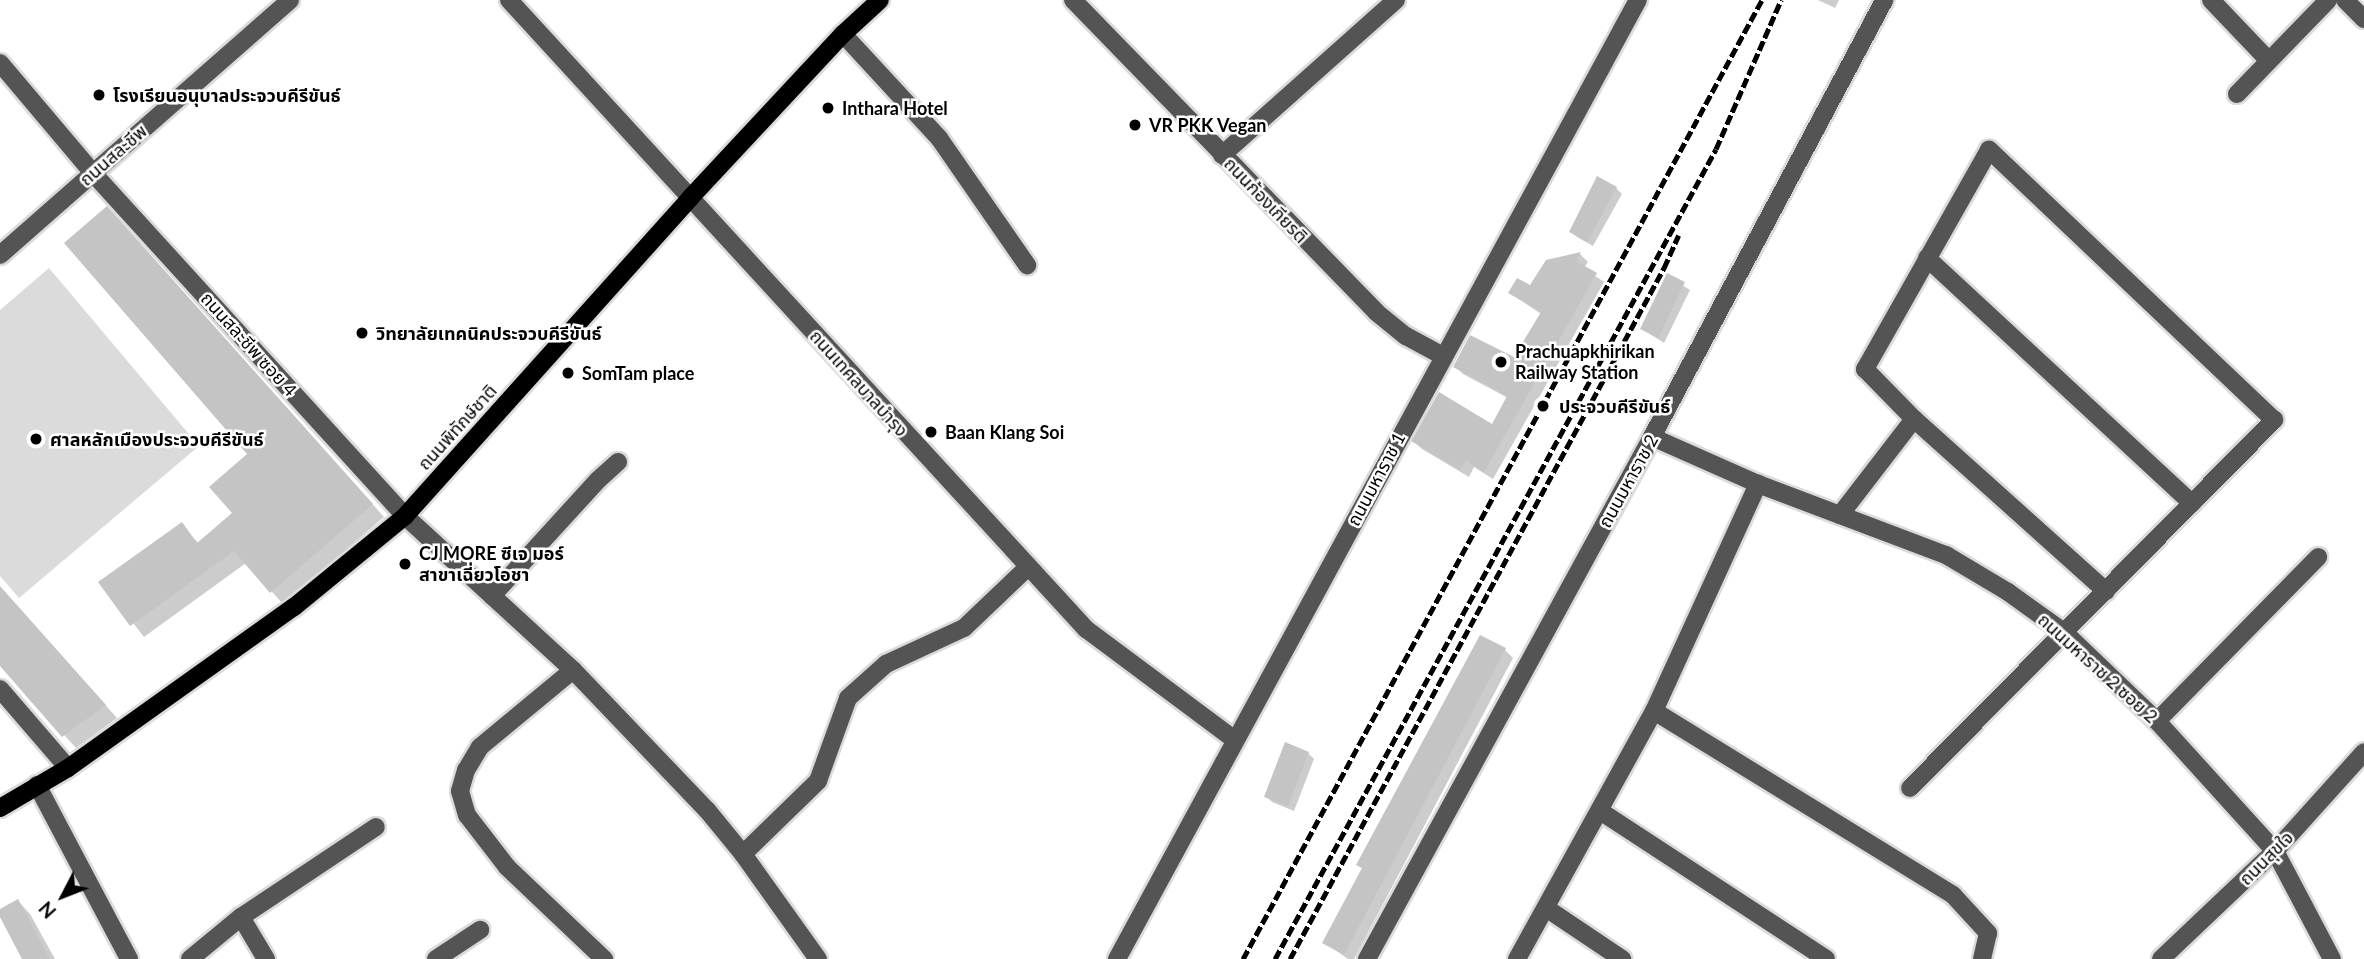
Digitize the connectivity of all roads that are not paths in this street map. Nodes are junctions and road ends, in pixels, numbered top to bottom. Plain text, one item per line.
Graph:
1 (290, 0) edge
2 (509, 0) edge
3 (880, 0) edge
4 (1073, 0) edge
5 (1396, 0) edge
6 (1638, 0) edge
7 (1884, 0) edge
8 (2211, 0) edge
9 (2328, 0) edge
10 (2345, 0) edge
11 (2364, 19) edge
12 (843, 34) junction
13 (2269, 61) junction
14 (0, 63) edge
15 (2237, 94) dead end
16 (1222, 155) junction
17 (92, 173) junction
18 (690, 198) junction
19 (0, 255) edge
20 (1927, 258) junction
21 (1027, 265) dead end
22 (1443, 356) junction
23 (1914, 419) junction
24 (1652, 437) junction
25 (618, 462) dead end
26 (1758, 484) junction
27 (2192, 503) junction
28 (1840, 515) junction
29 (405, 516) junction
30 (2318, 557) dead end
31 (1028, 567) junction
32 (2106, 591) junction
33 (492, 596) junction
34 (2065, 633) junction
35 (573, 670) junction
36 (0, 690) edge
37 (1654, 711) junction
38 (2157, 721) junction
39 (1235, 740) junction
40 (2364, 752) edge
41 (68, 768) junction
42 (37, 785) junction
43 (1910, 788) dead end
44 (0, 808) edge
45 (1601, 811) junction
46 (376, 827) dead end
47 (2275, 851) junction
48 (743, 854) junction
49 (1546, 908) junction
50 (241, 917) junction
51 (481, 930) dead end
52 (129, 959) edge
53 (190, 959) edge
54 (266, 959) edge
55 (436, 959) edge
56 (604, 959) edge
57 (818, 959) edge
58 (1117, 959) edge
59 (1367, 959) edge
60 (1517, 959) edge
61 (1622, 959) edge
62 (1826, 959) edge
63 (1982, 959) edge
64 (2161, 959) edge
65 (2332, 959) edge

1 - 17 street, ถนนสละชีพ
2 - 18 street, ถนนเทศลบาลบำรุง
3 - 12 main road, ถนนพิทักษ์ชาติ
4 - 16 street, ถนนก้องเกียรติ
5 - 16 street
6 - 22 street, ถนนมหาราช 1
7 - 24 street, ถนนมหาราช 2
8 - 13 street
9 - 13 street
10 - 11 street
12 - 18 main road, ถนนพิทักษ์ชาติ
12 - 21 street
13 - 15 street
14 - 17 street, ถนนสละชีพ ซอย 4
16 - 22 street, ถนนก้องเกียรติ
17 - 19 street, ถนนสละชีพ
17 - 29 street, ถนนสละชีพ ซอย 4
18 - 29 main road, ถนนพิทักษ์ชาติ
18 - 31 street, ถนนเทศลบาลบำรุง
20 - 23 street
20 - 27 street
20 - 27 street
22 - 39 street, ถนนมหาราช 1
23 - 28 street
23 - 32 street
24 - 26 street, ถนนมหาราช 2 ซอย 2
24 - 59 street, ถนนมหาราช 2
25 - 33 street
26 - 28 street, ถนนมหาราช 2 ซอย 2
26 - 37 street
27 - 32 street
28 - 34 street, ถนนมหาราช 2 ซอย 2
29 - 33 street, ถนนสละชีพ ซอย 4
29 - 41 main road, ถนนพิทักษ์ชาติ
30 - 38 street
31 - 39 street, ถนนเทศลบาลบำรุง
31 - 48 street
32 - 34 street
33 - 35 street, ถนนสละชีพ ซอย 4
34 - 38 street, ถนนมหาราช 2 ซอย 2
34 - 43 street
35 - 48 street, ถนนสละชีพ ซอย 4
35 - 56 street
36 - 41 street
37 - 45 street
37 - 63 street
38 - 47 street, ถนนมหาราช 2 ซอย 2
39 - 58 street, ถนนมหาราช 1
40 - 47 street, ถนนสุขใจ
41 - 42 main road, ถนนพิทักษ์ชาติ
42 - 44 main road, ถนนพิทักษ์ชาติ
42 - 52 street
45 - 49 street
45 - 62 street
46 - 50 street
47 - 64 street, ถนนสุขใจ
47 - 65 street, ถนนมหาราช 2 ซอย 2
48 - 57 street, ถนนสละชีพ ซอย 4
49 - 60 street
49 - 61 street
50 - 53 street
50 - 54 street
51 - 55 street

